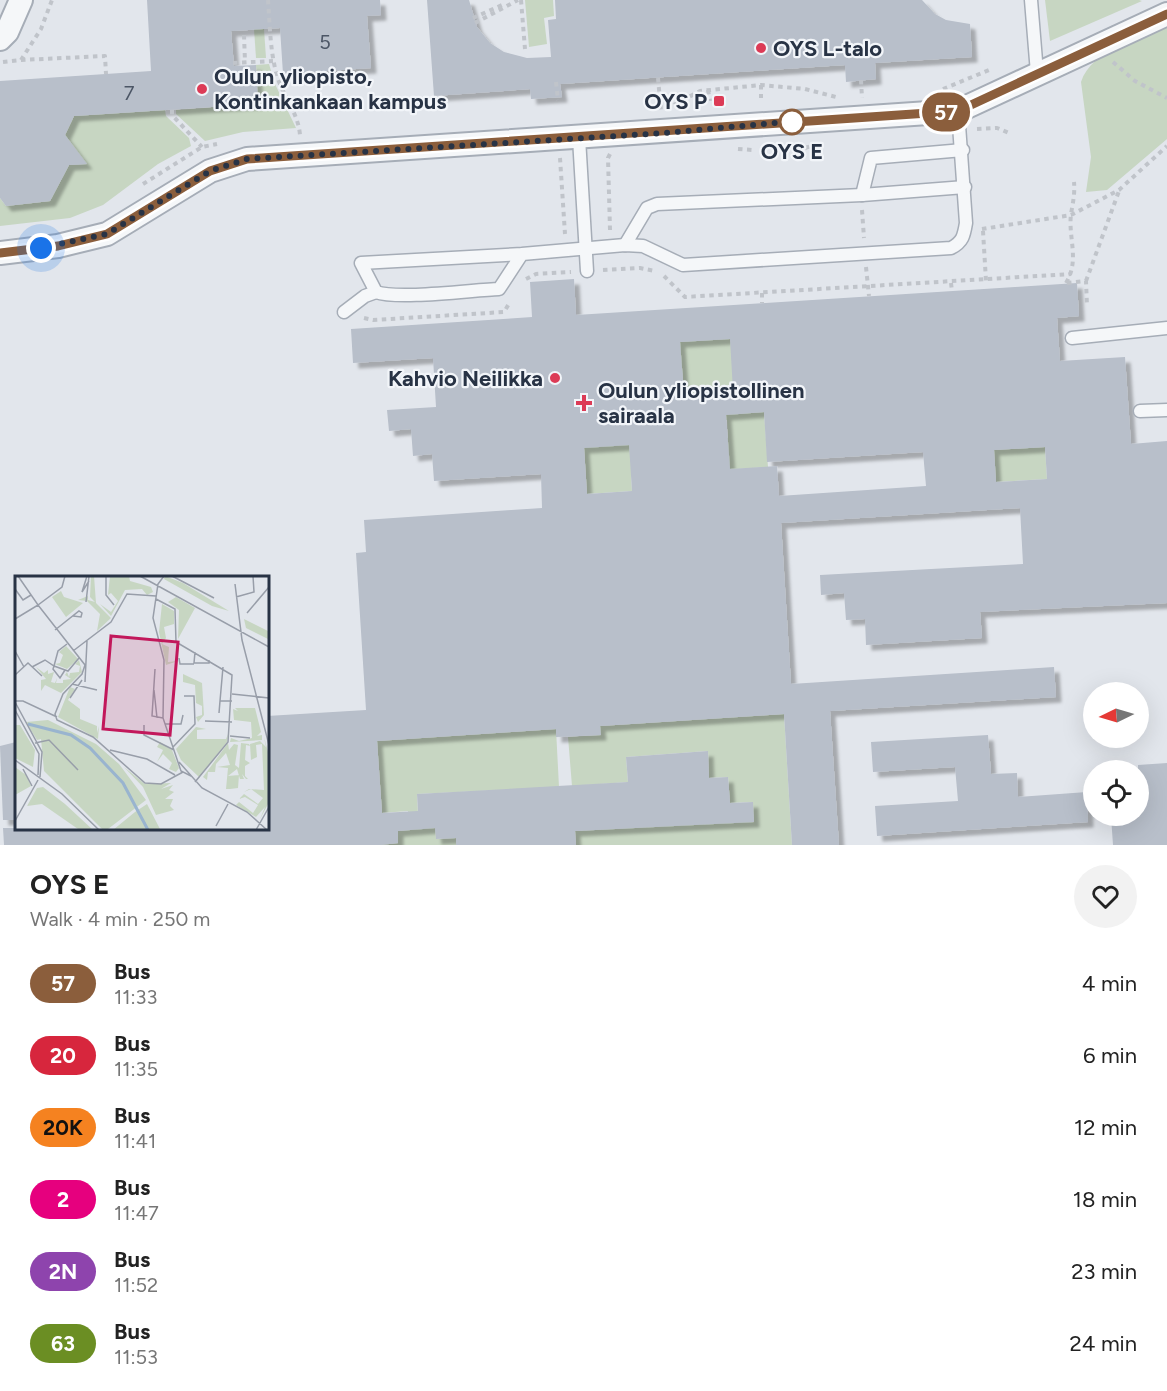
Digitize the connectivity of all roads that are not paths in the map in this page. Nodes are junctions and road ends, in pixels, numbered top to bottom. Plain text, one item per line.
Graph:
1 (21, 0) edge
2 (1031, 0) edge
3 (1167, 14) edge
4 (0, 39) edge
5 (1037, 73) junction
6 (958, 111) junction
7 (569, 139) junction
8 (963, 150) junction
9 (965, 187) junction
10 (862, 195) junction
11 (625, 245) junction
12 (586, 248) junction
13 (0, 253) edge
14 (522, 254) junction
15 (587, 271) road end
16 (376, 292) junction
17 (344, 312) road end
18 (1167, 328) edge
19 (1071, 338) dead end
20 (1167, 410) edge
21 (1140, 411) dead end

1 - 4 street
2 - 5 lane
3 - 5 street
5 - 6 street
6 - 7 street
6 - 8 lane
7 - 12 lane
7 - 13 street
8 - 9 lane
8 - 10 lane
9 - 10 lane
9 - 11 lane
10 - 11 lane
11 - 12 lane
12 - 14 lane
12 - 15 lane
14 - 16 lane
14 - 16 lane
16 - 17 lane
18 - 19 lane
20 - 21 lane

